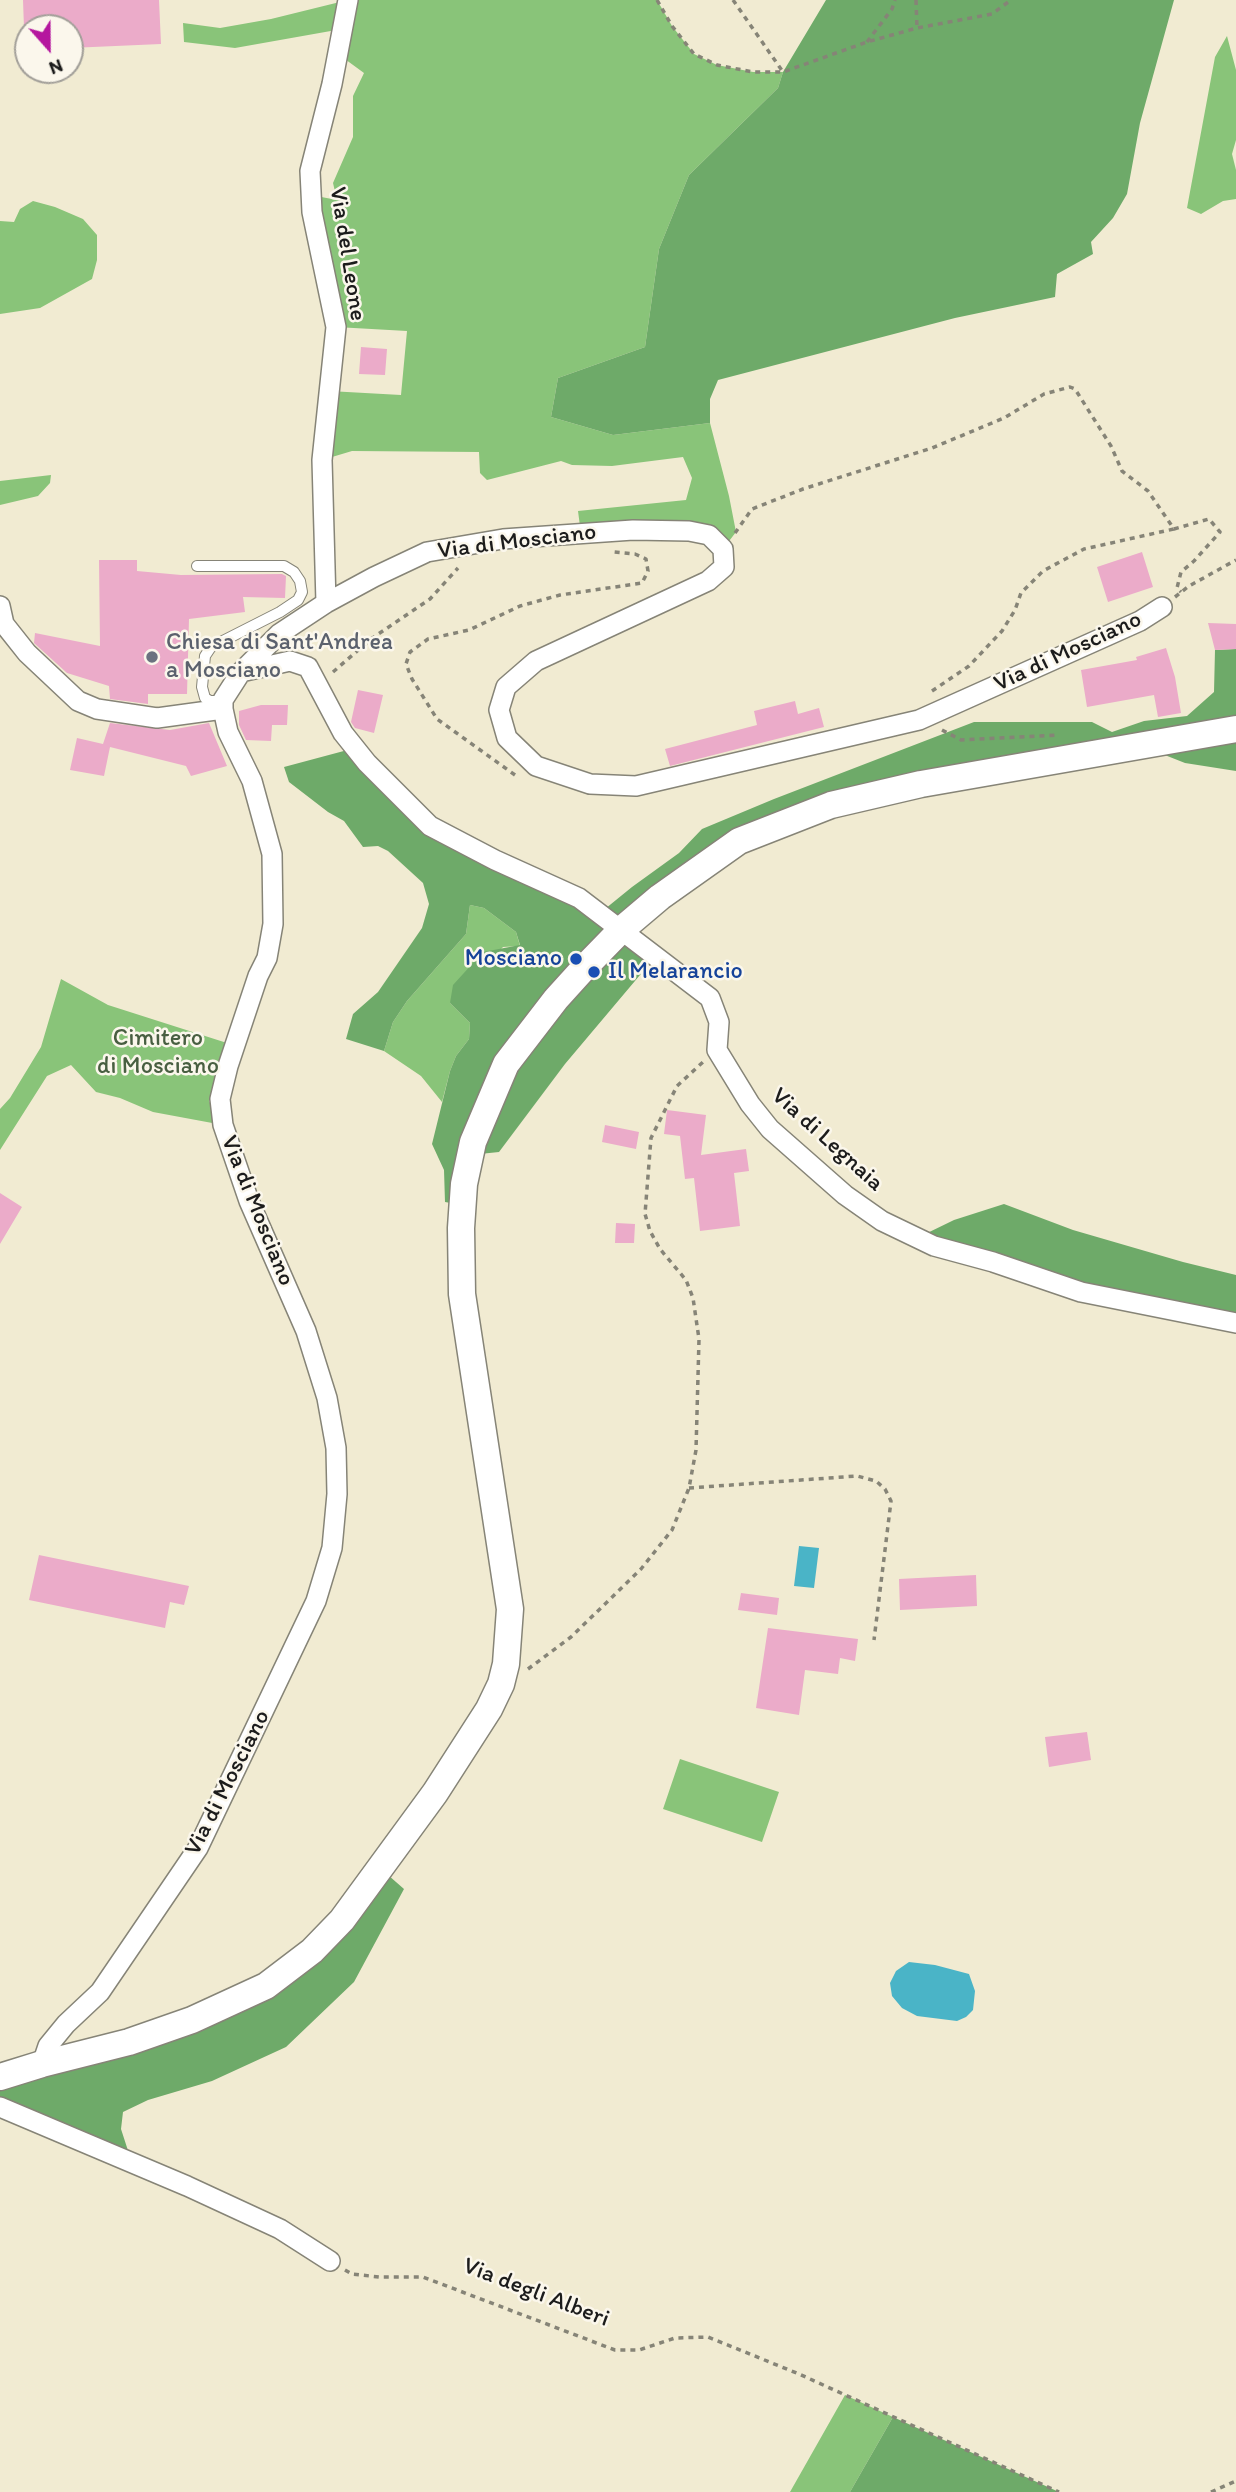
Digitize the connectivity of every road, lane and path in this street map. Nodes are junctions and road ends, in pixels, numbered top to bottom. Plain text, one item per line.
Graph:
1 (348, 0) edge
2 (657, 0) edge
3 (733, 0) edge
4 (895, 0) edge
5 (916, 0) edge
6 (1011, 0) edge
7 (917, 28) junction
8 (867, 42) junction
9 (783, 72) junction
10 (1174, 528) junction
11 (723, 549) junction
12 (605, 552) dead end
13 (1236, 560) edge
14 (197, 566) dead end
15 (459, 566) dead end
16 (1181, 592) junction
17 (326, 603) junction
18 (0, 606) edge
19 (1162, 607) joint
20 (241, 672) junction
21 (318, 685) junction
22 (223, 705) junction
23 (919, 720) junction
24 (1236, 729) edge
25 (1069, 735) dead end
26 (523, 779) dead end
27 (621, 930) junction
28 (716, 1050) junction
29 (1236, 1323) edge
30 (689, 1488) junction
31 (874, 1640) dead end
32 (501, 1684) junction
33 (42, 2064) junction
34 (0, 2077) edge
35 (0, 2107) edge
36 (330, 2261) joint
37 (1236, 2482) edge
38 (1059, 2492) edge
39 (1211, 2492) edge

1 - 17 street, Via del Leone
2 - 9 path
3 - 9 path
4 - 8 path
5 - 7 path
6 - 7 path
7 - 8 path
8 - 9 path
10 - 11 path
10 - 16 path
10 - 23 path
11 - 17 street, Via di Mosciano
11 - 23 street, Via di Mosciano
12 - 26 path
13 - 16 path, Via di Mosciano
14 - 22 lane
15 - 21 path
16 - 19 path, Via di Mosciano
17 - 20 street, Via di Mosciano
18 - 22 street
19 - 23 street, Via di Mosciano
20 - 21 street
20 - 22 street, Via di Mosciano
21 - 27 street
22 - 33 street, Via di Mosciano
23 - 25 path
24 - 27 main road
27 - 28 street
27 - 32 main road
28 - 29 street, Via di Legnaia
28 - 30 path
30 - 31 path
30 - 32 path
32 - 33 main road
33 - 34 main road
35 - 36 street
36 - 38 path, Via degli Alberi
37 - 39 path

